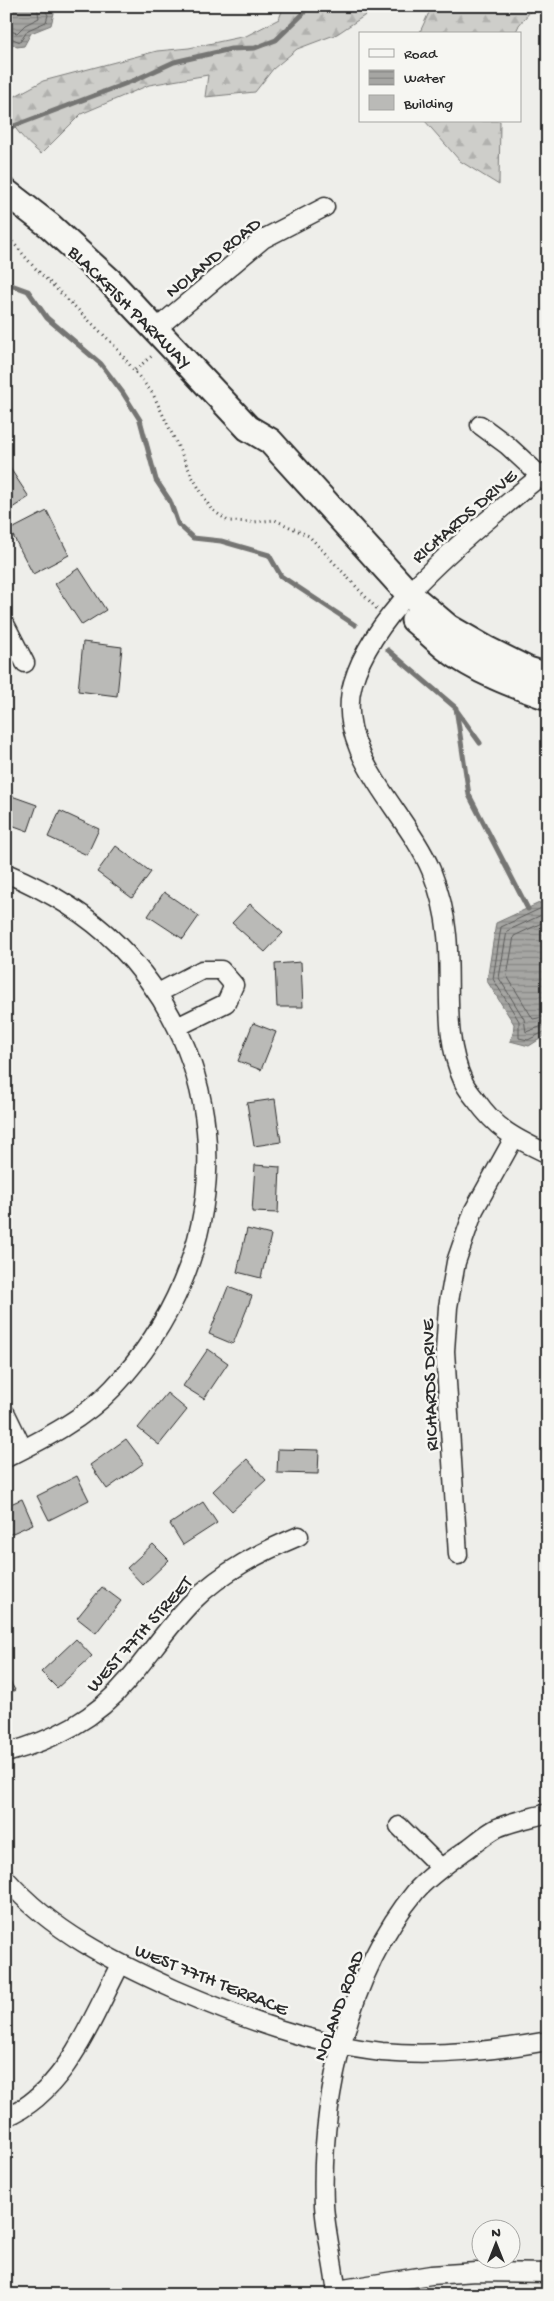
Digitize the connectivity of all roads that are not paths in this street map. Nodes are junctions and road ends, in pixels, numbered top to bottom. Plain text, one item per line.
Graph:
1 (6, 192) edge
2 (325, 207) dead end
3 (156, 329) junction
4 (480, 425) dead end
5 (545, 477) edge
6 (399, 607) junction
7 (6, 626) edge
8 (25, 663) dead end
9 (548, 676) edge
10 (548, 697) edge
11 (6, 873) edge
12 (158, 993) junction
13 (177, 1027) junction
14 (514, 1138) junction
15 (548, 1154) edge
16 (6, 1414) edge
17 (23, 1449) junction
18 (6, 1458) edge
19 (299, 1536) dead end
20 (458, 1555) dead end
21 (6, 1753) edge
22 (548, 1813) edge
23 (399, 1826) dead end
24 (441, 1868) junction
25 (6, 1879) edge
26 (120, 1965) junction
27 (548, 2041) edge
28 (341, 2044) junction
29 (6, 2117) edge
30 (548, 2273) edge
31 (337, 2292) edge

1 - 3 main road, BLACKFISH PARKWAY
2 - 3 street, NOLAND ROAD
3 - 6 main road, BLACKFISH PARKWAY
4 - 5 street
5 - 6 street, RICHARDS DRIVE
6 - 9 main road
6 - 10 main road
6 - 14 street, RICHARDS DRIVE
7 - 8 street
11 - 12 street
12 - 13 street
12 - 13 street
13 - 17 street
14 - 15 street, RICHARDS DRIVE
14 - 20 street, RICHARDS DRIVE
16 - 17 street
17 - 18 street
19 - 21 street, WEST 77TH STREET
22 - 24 street
23 - 24 street
24 - 28 street, NOLAND ROAD
25 - 26 street, WEST 77TH TERRACE
26 - 28 street, WEST 77TH TERRACE
26 - 29 street
27 - 28 street, WEST 77TH TERRACE
28 - 31 street, NOLAND ROAD
30 - 31 street

